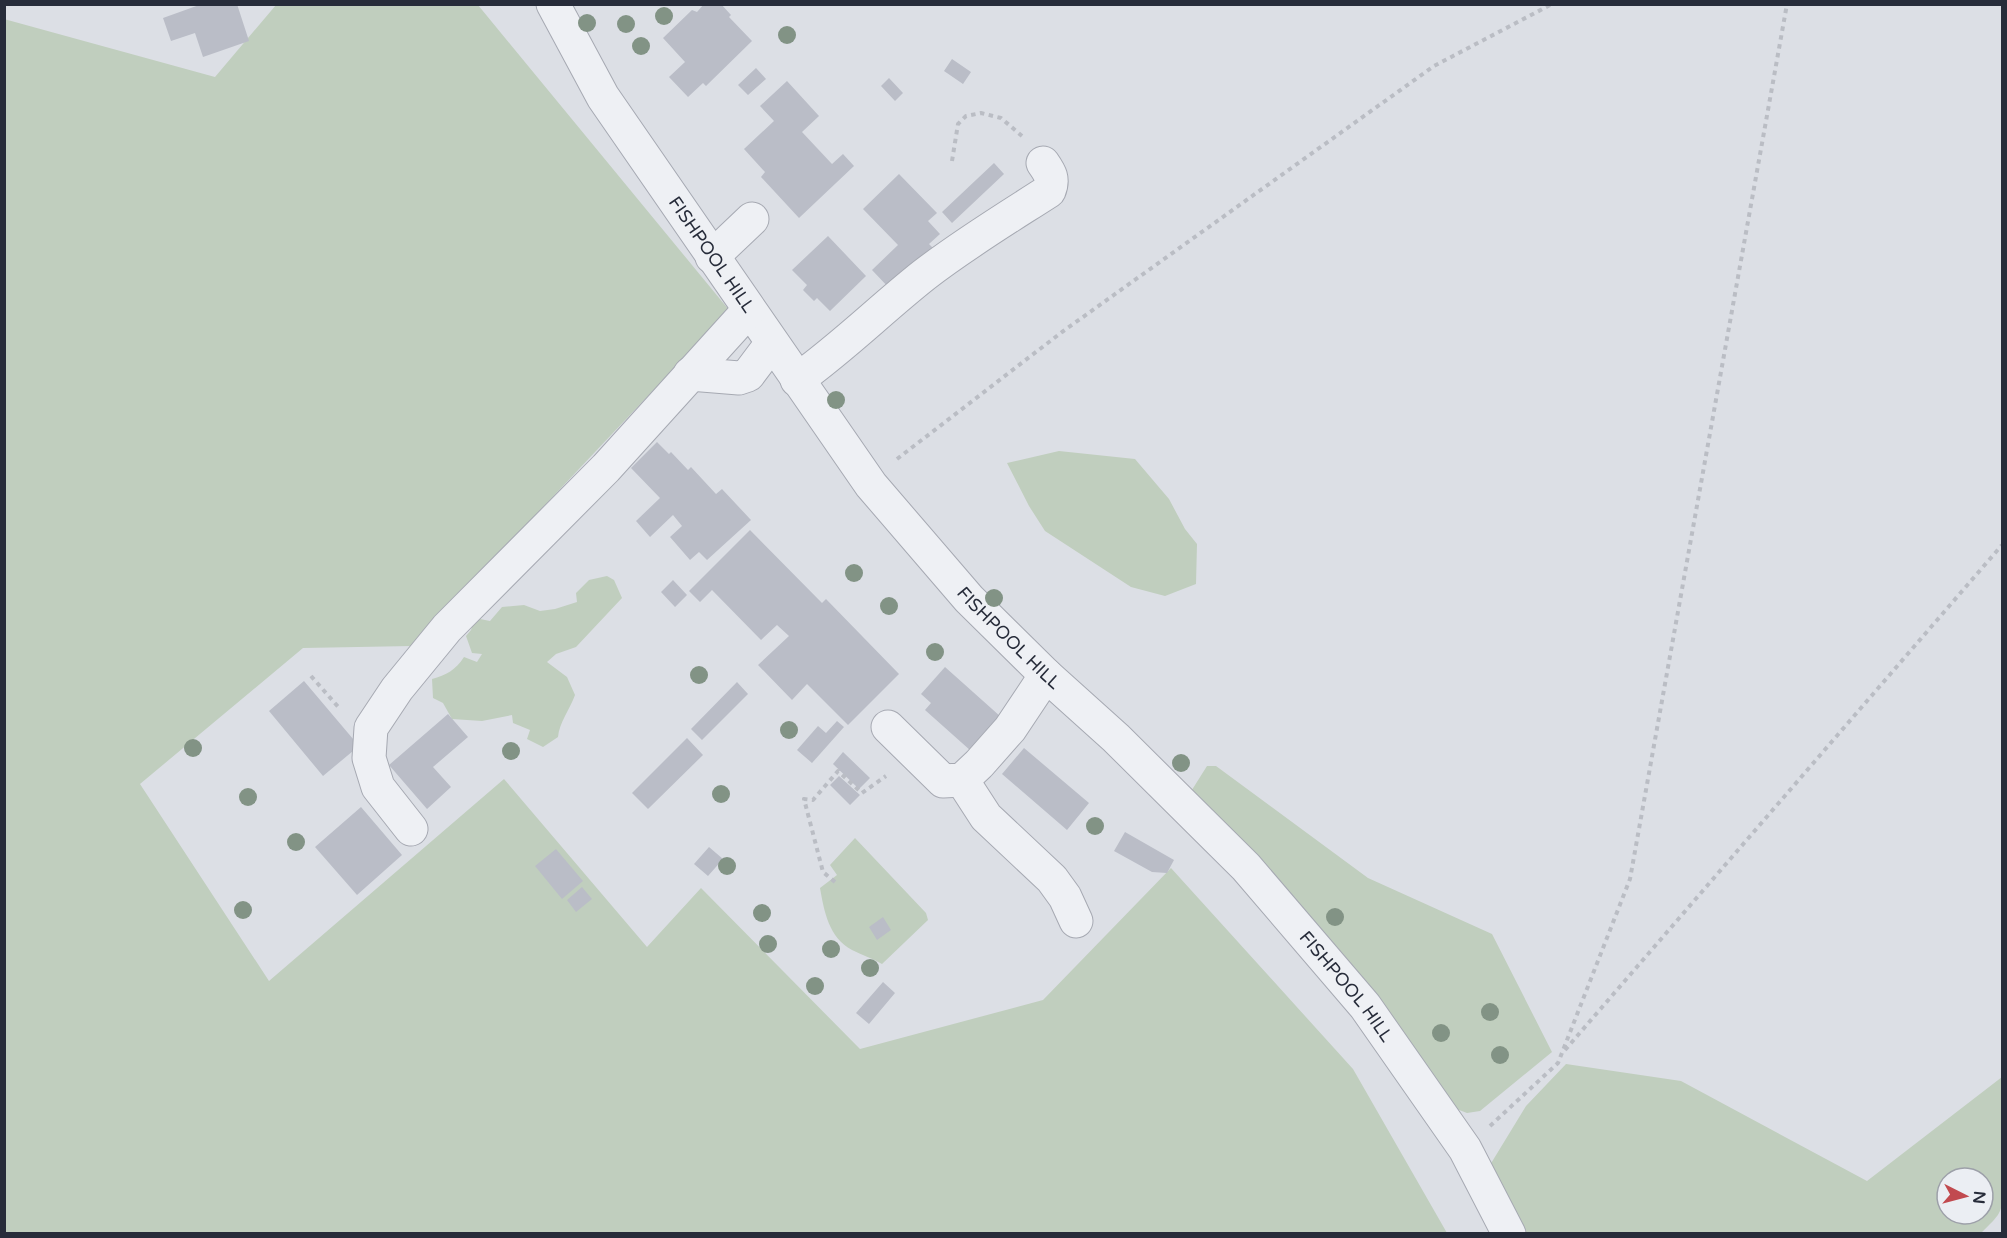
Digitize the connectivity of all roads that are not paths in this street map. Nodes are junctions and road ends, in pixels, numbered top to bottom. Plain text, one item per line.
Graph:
1 (553, 4) edge
2 (1042, 163) road end
3 (752, 219) dead end
4 (712, 257) junction
5 (749, 310) junction
6 (772, 343) junction
7 (690, 374) junction
8 (797, 380) junction
9 (1046, 675) junction
10 (888, 727) dead end
11 (962, 780) junction
12 (411, 829) dead end
13 (1076, 921) dead end
14 (1509, 1233) edge

1 - 4 street, FISHPOOL HILL
2 - 8 street
3 - 4 street
4 - 5 street, FISHPOOL HILL
5 - 6 street, FISHPOOL HILL
5 - 7 street
6 - 7 street
6 - 8 street, FISHPOOL HILL
7 - 12 street
8 - 9 street, FISHPOOL HILL
9 - 11 street
9 - 14 street, FISHPOOL HILL
10 - 11 street
11 - 13 street

